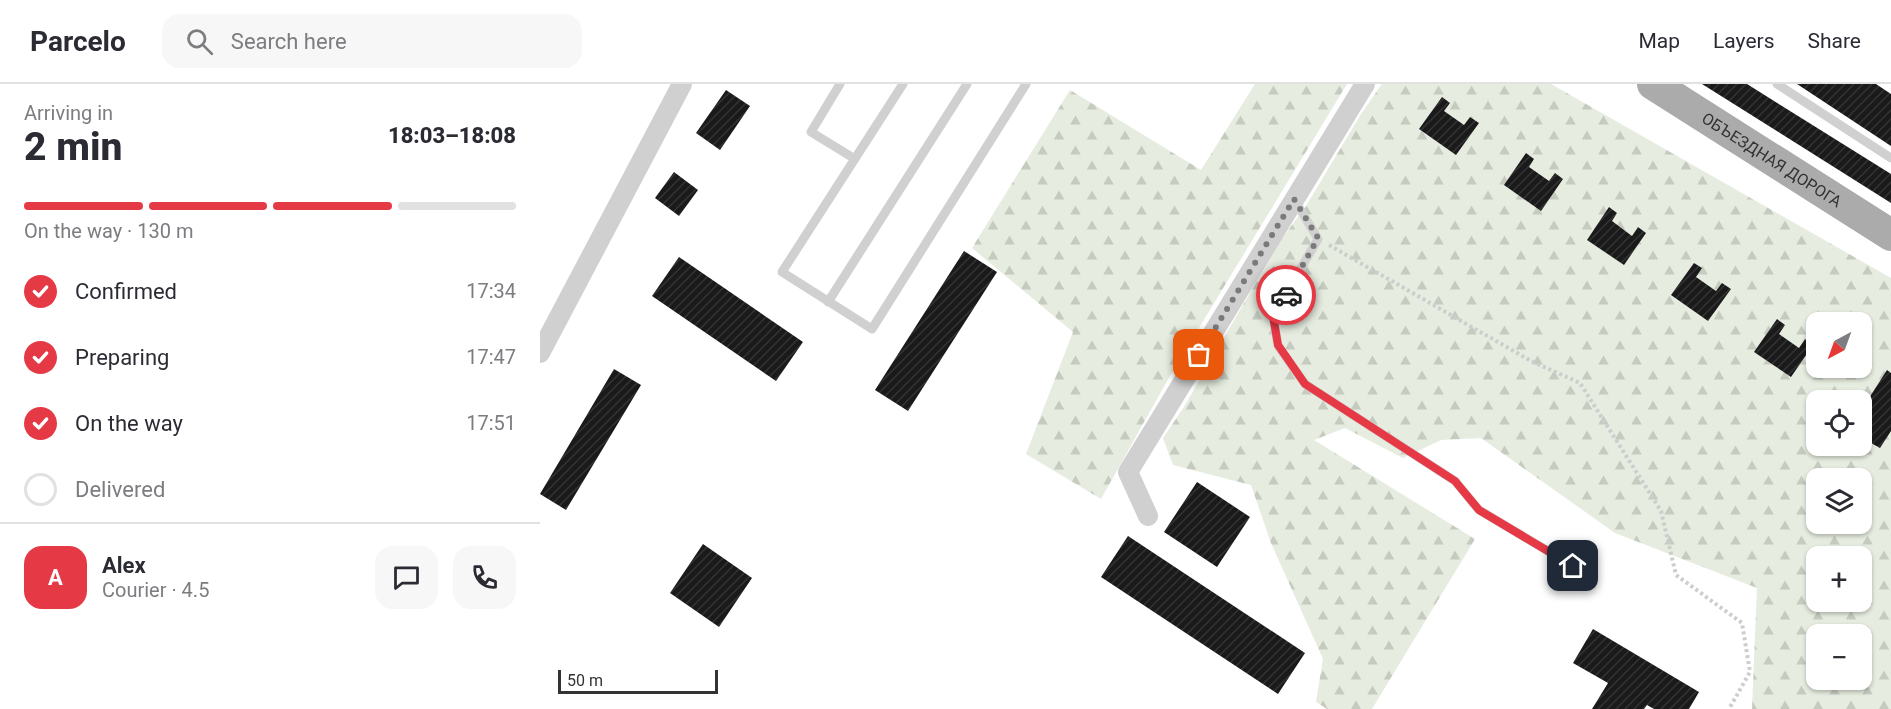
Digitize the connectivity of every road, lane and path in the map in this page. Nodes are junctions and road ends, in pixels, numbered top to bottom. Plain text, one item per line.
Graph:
1 (682, 84) edge
2 (840, 84) edge
3 (903, 84) edge
4 (967, 84) edge
5 (1026, 84) edge
6 (1365, 84) edge
7 (1653, 84) edge
8 (1777, 84) edge
9 (1891, 158) edge
10 (855, 159) junction
11 (1294, 199) junction
12 (1891, 235) edge
13 (1318, 238) junction
14 (828, 302) junction
15 (540, 354) edge
16 (1148, 516) dead end
17 (1573, 566) dead end
18 (1729, 709) edge

1 - 15 street
2 - 10 lane
3 - 10 lane
4 - 14 lane
5 - 14 lane
6 - 11 street
7 - 12 main road, ОБЪЕЗДНАЯ ДОРОГА
8 - 9 lane
10 - 14 lane
11 - 13 lane
11 - 16 street
13 - 17 lane
13 - 18 path

